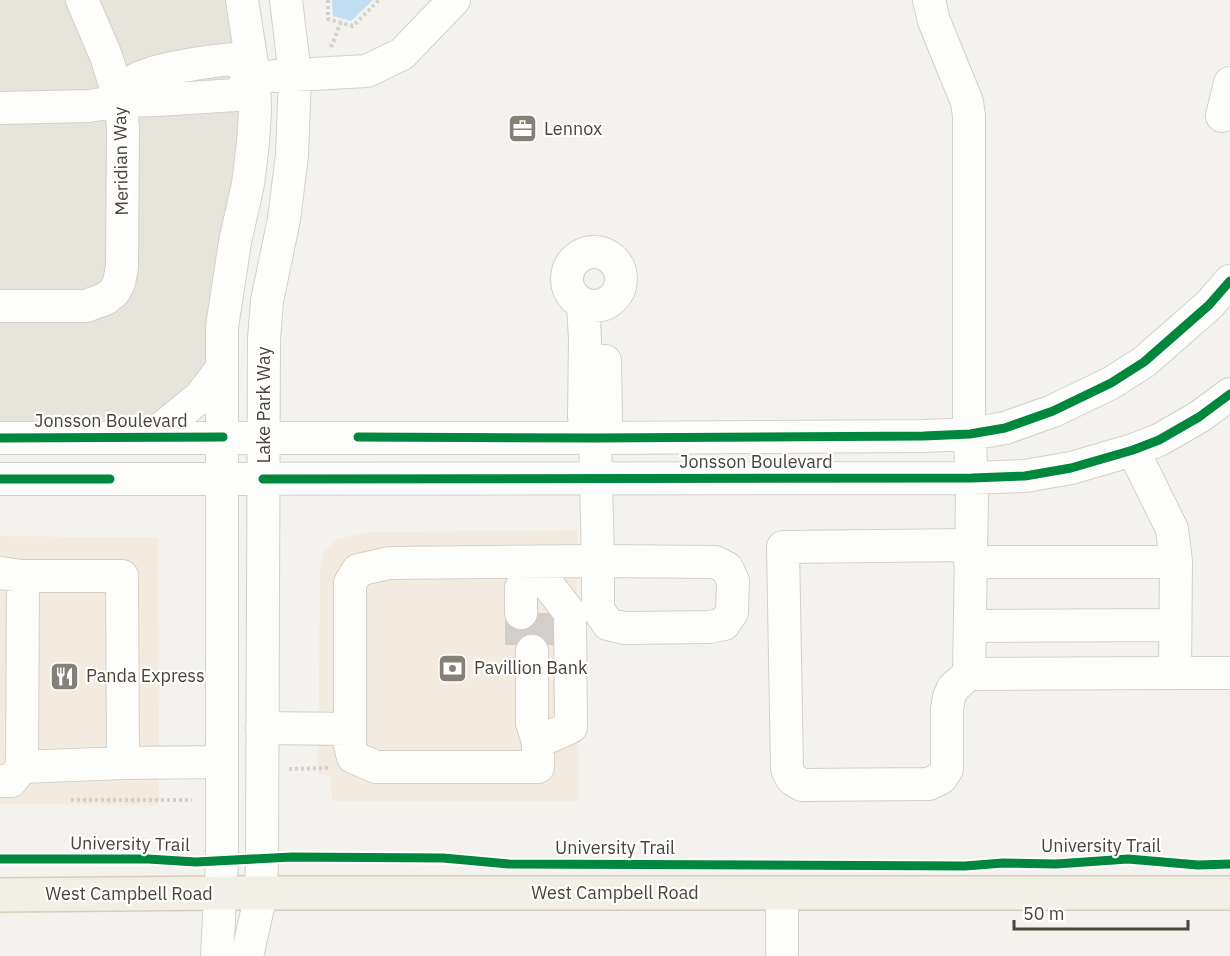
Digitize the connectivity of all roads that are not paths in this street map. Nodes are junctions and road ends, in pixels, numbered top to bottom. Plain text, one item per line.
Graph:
1 (82, 0) edge
2 (242, 0) edge
3 (286, 0) edge
4 (454, 0) edge
5 (929, 0) edge
6 (186, 66) junction
7 (295, 75) junction
8 (254, 77) junction
9 (1230, 83) edge
10 (188, 98) junction
11 (120, 101) junction
12 (0, 108) edge
13 (1222, 116) dead end
14 (1230, 281) edge
15 (597, 303) dead end
16 (0, 306) edge
17 (222, 368) junction
18 (1230, 394) edge
19 (970, 434) junction
20 (151, 437) junction
21 (223, 437) junction
22 (263, 437) junction
23 (0, 438) edge
24 (595, 438) junction
25 (1133, 450) junction
26 (223, 478) junction
27 (596, 478) junction
28 (972, 478) junction
29 (0, 479) edge
30 (263, 479) junction
31 (0, 484) edge
32 (970, 553) junction
33 (1176, 562) junction
34 (538, 567) junction
35 (11, 574) edge
36 (532, 613) tunnel mouth
37 (1175, 625) junction
38 (970, 626) junction
39 (532, 651) tunnel mouth
40 (969, 674) junction
41 (1175, 674) junction
42 (1230, 674) edge
43 (262, 728) junction
44 (350, 729) junction
45 (538, 742) junction
46 (222, 762) junction
47 (123, 763) junction
48 (11, 774) edge
49 (222, 893) junction
50 (1230, 893) edge
51 (261, 894) junction
52 (782, 894) junction
53 (0, 895) edge
54 (217, 956) edge
55 (247, 956) edge
56 (782, 956) edge

1 - 11 street, Meridian Way
2 - 8 street
3 - 7 street, Lake Park Way
4 - 7 street
5 - 19 street
6 - 8 street
6 - 10 street
6 - 11 street
7 - 8 street
7 - 22 street, Lake Park Way
8 - 10 street
8 - 17 street
9 - 13 street
10 - 11 street
11 - 12 street
11 - 16 street, Meridian Way
14 - 19 street, Jonsson Boulevard
15 - 24 street
17 - 20 street
17 - 21 street
18 - 25 street, Jonsson Boulevard
19 - 24 street, Jonsson Boulevard
19 - 28 street
20 - 21 street, Jonsson Boulevard
20 - 23 street, Jonsson Boulevard
21 - 22 street, Jonsson Boulevard
21 - 26 street
22 - 24 street, Jonsson Boulevard
22 - 30 street, Lake Park Way
24 - 27 street
25 - 28 street, Jonsson Boulevard
25 - 33 street
26 - 29 street, Jonsson Boulevard
26 - 30 street, Jonsson Boulevard
26 - 46 street
27 - 28 street, Jonsson Boulevard
27 - 30 street, Jonsson Boulevard
27 - 34 street
28 - 32 street
29 - 31 street
30 - 43 street, Lake Park Way
32 - 33 street
32 - 38 street
32 - 40 street
33 - 37 street
34 - 36 street
34 - 44 street
34 - 45 street
35 - 47 street
35 - 48 street
37 - 38 street
37 - 41 street
38 - 40 street
39 - 45 street
40 - 41 street
41 - 42 street
43 - 44 street
43 - 51 street, Lake Park Way
44 - 45 street
46 - 47 street
46 - 49 street
47 - 48 street
49 - 51 main road, West Campbell Road
49 - 53 main road, West Campbell Road
49 - 54 street
50 - 52 main road, West Campbell Road
51 - 52 main road, West Campbell Road
51 - 55 street, Lake Park Way
52 - 56 street

